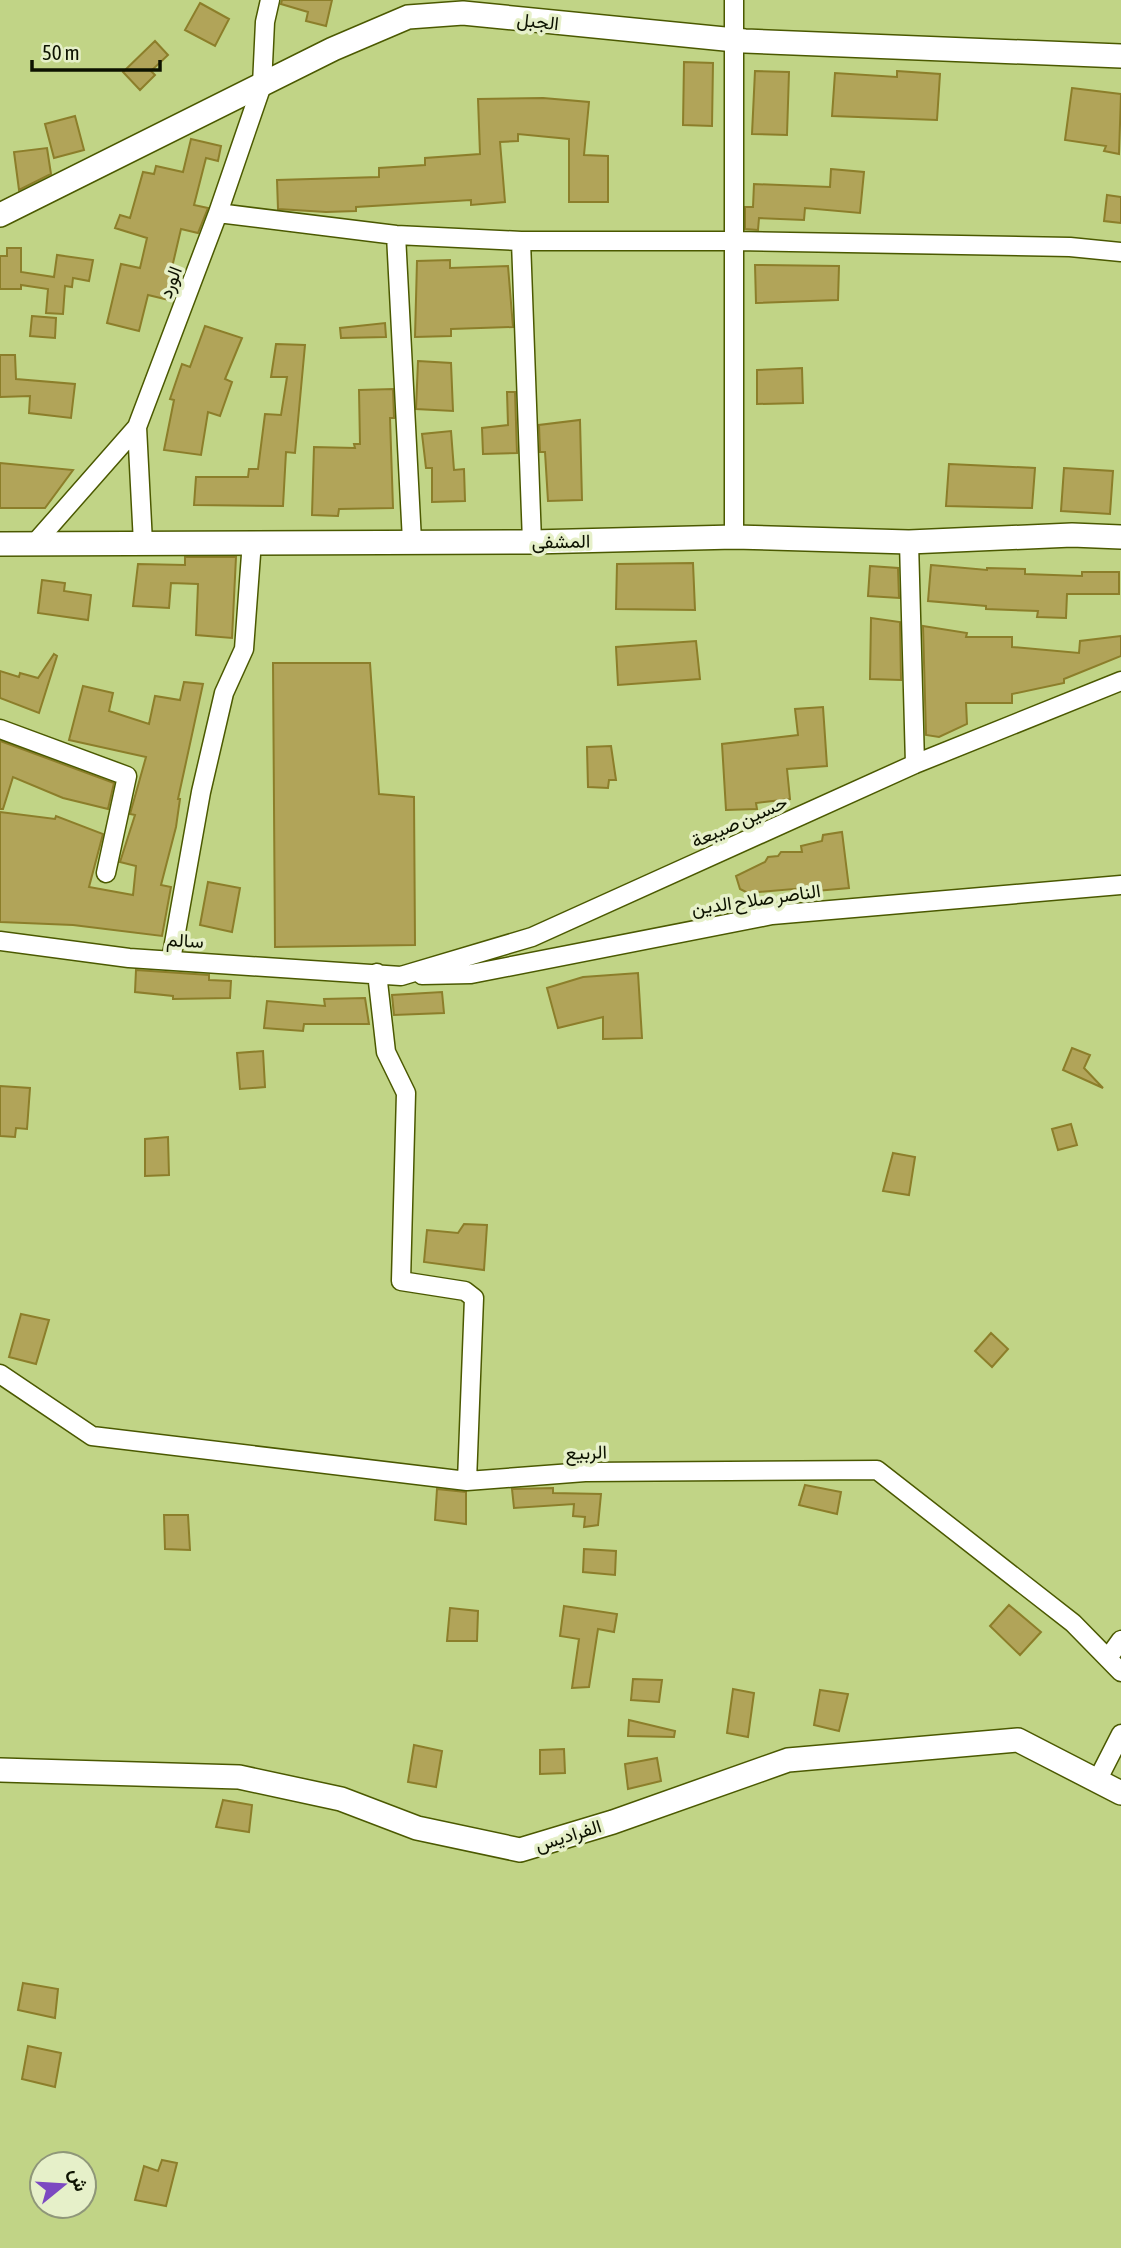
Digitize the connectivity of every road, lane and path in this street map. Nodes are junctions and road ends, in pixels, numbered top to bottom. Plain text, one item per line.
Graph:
1 (270, 0) edge
2 (734, 0) edge
3 (732, 39) junction
4 (1121, 55) edge
5 (262, 85) junction
6 (218, 213) junction
7 (0, 215) edge
8 (396, 235) junction
9 (736, 240) junction
10 (521, 241) junction
11 (1121, 252) edge
12 (137, 427) junction
13 (734, 537) junction
14 (1121, 537) edge
15 (252, 541) junction
16 (412, 541) junction
17 (532, 542) junction
18 (909, 542) junction
19 (34, 543) junction
20 (143, 543) junction
21 (0, 544) edge
22 (1121, 681) edge
23 (0, 729) edge
24 (915, 764) junction
25 (106, 873) dead end
26 (1121, 885) edge
27 (0, 941) edge
28 (171, 960) junction
29 (372, 973) junction
30 (401, 976) junction
31 (0, 1374) edge
32 (467, 1481) junction
33 (1121, 1640) edge
34 (1108, 1658) junction
35 (1121, 1672) edge
36 (1121, 1734) edge
37 (0, 1770) edge
38 (1098, 1779) junction
39 (1121, 1793) edge

1 - 5 street, الورد
2 - 3 street
3 - 4 street, الجبل
3 - 5 street, الجبل
3 - 9 street
5 - 6 street, الورد
5 - 7 street, الجبل
6 - 8 street
6 - 12 street, الورد
8 - 10 street
8 - 16 street
9 - 10 street
9 - 11 street
9 - 13 street
10 - 17 street
12 - 19 street, الورد
12 - 20 street
13 - 17 street, المشفى
13 - 18 street, المشفى
14 - 18 street, المشفى
15 - 16 street, المشفى
15 - 20 street, المشفى
15 - 28 street
16 - 17 street, المشفى
18 - 24 street
19 - 20 street, المشفى
19 - 21 street, المشفى
22 - 24 street, حسين صيبعة
23 - 25 street
24 - 30 street, حسين صيبعة
26 - 30 street, الناصر صلاح الدين
27 - 28 street, سالم
28 - 29 street, سالم
29 - 30 street, حسين صيبعة
29 - 32 street
31 - 32 street, الربيع
32 - 34 street, الربيع
33 - 34 street
34 - 35 street, الربيع
36 - 38 street
37 - 38 street, الفراديس
38 - 39 street, الفراديس

